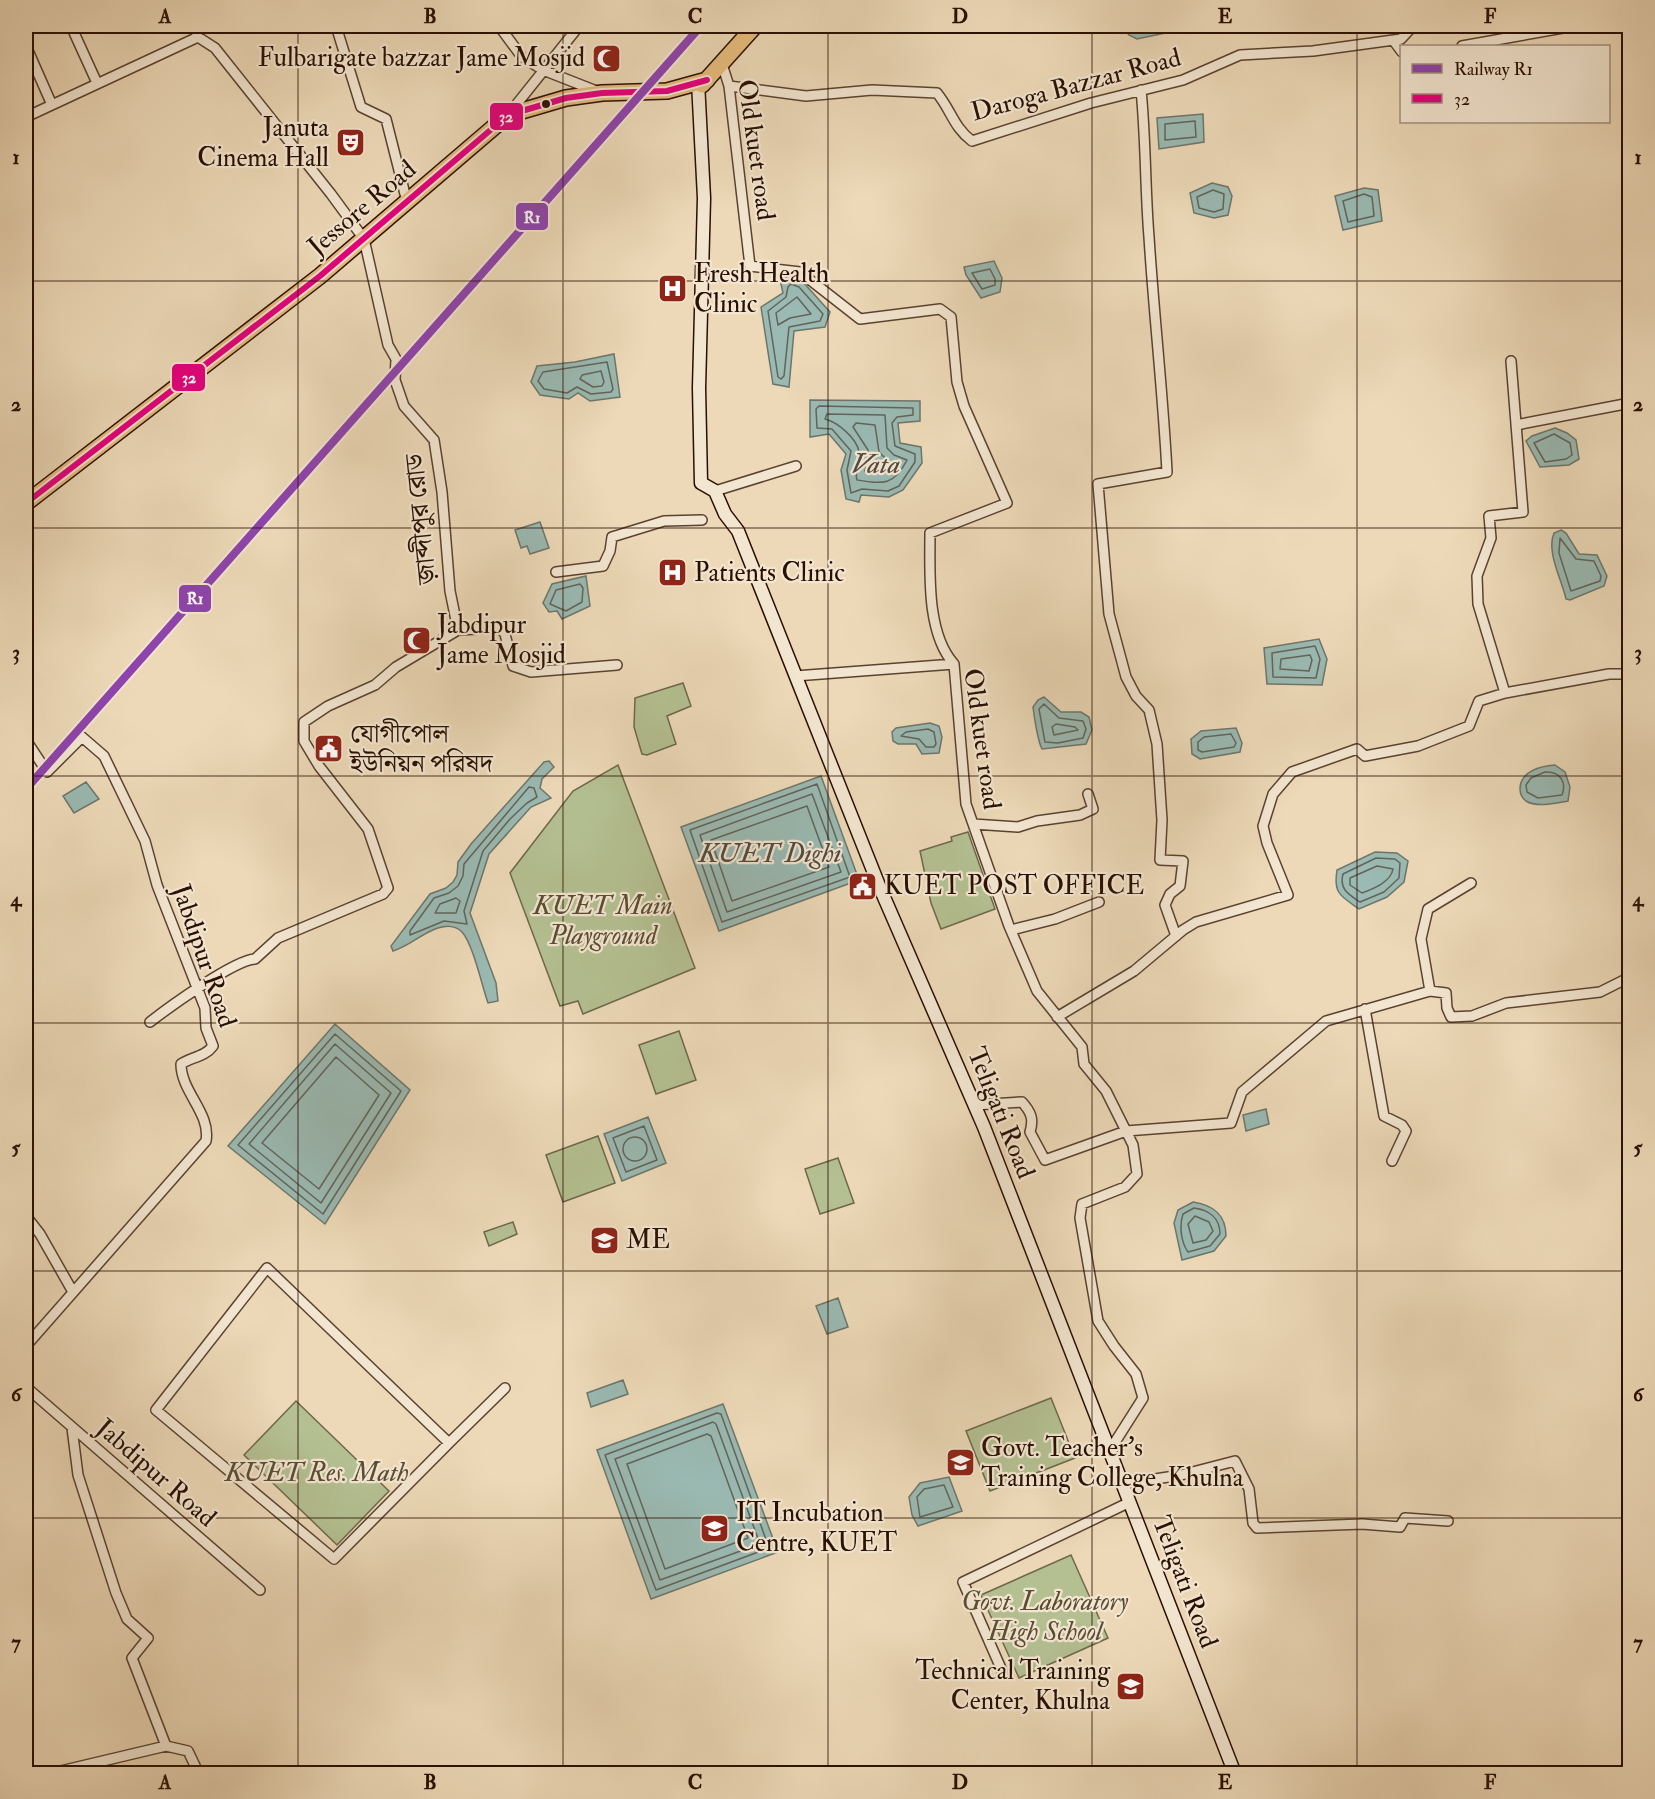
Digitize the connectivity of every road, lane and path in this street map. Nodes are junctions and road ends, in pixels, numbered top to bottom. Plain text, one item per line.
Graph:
1 (70, 26) edge
2 (336, 26) edge
3 (499, 26) edge
4 (579, 26) edge
5 (755, 26) edge
6 (1413, 26) edge
7 (1574, 26) edge
8 (196, 29) edge
9 (1393, 40) junction
10 (1468, 45) edge
11 (26, 46) edge
12 (1400, 50) edge
13 (722, 64) junction
14 (543, 70) junction
15 (97, 83) junction
16 (702, 83) junction
17 (729, 86) junction
18 (1141, 90) junction
19 (606, 95) junction
20 (52, 105) junction
21 (508, 115) junction
22 (26, 117) edge
23 (407, 202) junction
24 (364, 239) junction
25 (1511, 361) dead end
26 (1629, 403) edge
27 (1516, 424) junction
28 (796, 466) dead end
29 (715, 491) junction
30 (26, 503) edge
31 (702, 520) dead end
32 (556, 572) dead end
33 (458, 630) junction
34 (954, 664) junction
35 (617, 665) dead end
36 (1629, 674) edge
37 (795, 676) junction
38 (1504, 693) junction
39 (26, 740) edge
40 (1088, 794) dead end
41 (973, 824) junction
42 (1471, 883) dead end
43 (1099, 902) dead end
44 (1011, 930) junction
45 (1176, 936) junction
46 (1629, 977) edge
47 (197, 990) junction
48 (1430, 991) junction
49 (1365, 1009) junction
50 (1057, 1017) junction
51 (150, 1022) dead end
52 (975, 1105) junction
53 (1126, 1131) junction
54 (1392, 1161) dead end
55 (26, 1216) edge
56 (73, 1292) junction
57 (26, 1346) edge
58 (26, 1387) edge
59 (505, 1388) dead end
60 (72, 1428) junction
61 (449, 1443) junction
62 (1110, 1450) junction
63 (1123, 1484) junction
64 (1130, 1502) junction
65 (1448, 1521) dead end
66 (260, 1590) dead end
67 (1003, 1673) dead end
68 (166, 1746) junction
69 (48, 1773) edge
70 (199, 1773) edge
71 (1235, 1773) edge

1 - 15 street
2 - 23 street
3 - 14 street
4 - 14 street
5 - 13 highway
6 - 9 street, Daroga Bazzar Road
7 - 10 street
8 - 15 street
8 - 24 street
9 - 12 street
9 - 18 street, Daroga Bazzar Road
11 - 20 street
13 - 16 highway
13 - 17 street, Old kuet road
14 - 19 street
14 - 21 street
15 - 20 street
16 - 19 highway, Jessore Road
16 - 29 main road
17 - 18 street, Daroga Bazzar Road
17 - 34 street, Old kuet road
18 - 45 street
19 - 21 highway, Jessore Road
20 - 22 street
21 - 23 highway, Jessore Road
23 - 24 highway, Jessore Road
24 - 30 highway, Jessore Road
24 - 33 street, জ়াব্দীপুর রোড
25 - 27 street
26 - 27 street
27 - 38 street
28 - 29 street
29 - 37 main road, Teligati Road
31 - 32 street
33 - 35 street
33 - 47 street
34 - 37 street
34 - 41 street, Old kuet road
36 - 38 street
37 - 52 main road, Teligati Road
38 - 45 street
39 - 47 street, Jabdipur Road
40 - 41 street
41 - 44 street, Old kuet road
42 - 48 street
43 - 44 street
44 - 50 street, Old kuet road
45 - 50 street
46 - 48 street
47 - 51 street
47 - 56 street, Jabdipur Road
48 - 49 street
49 - 53 street
49 - 54 street
50 - 53 street, Old kuet road
52 - 53 street
52 - 62 main road, Teligati Road
53 - 62 street, Old kuet road
55 - 56 street
56 - 57 street, Jabdipur Road
58 - 60 street, Jabdipur Road
59 - 61 street
60 - 66 street, Jabdipur Road
60 - 68 street
61 - 61 street
62 - 63 main road, Teligati Road
63 - 64 main road, Teligati Road
63 - 65 street
64 - 67 street
64 - 71 main road, Teligati Road
68 - 69 street
68 - 70 street

